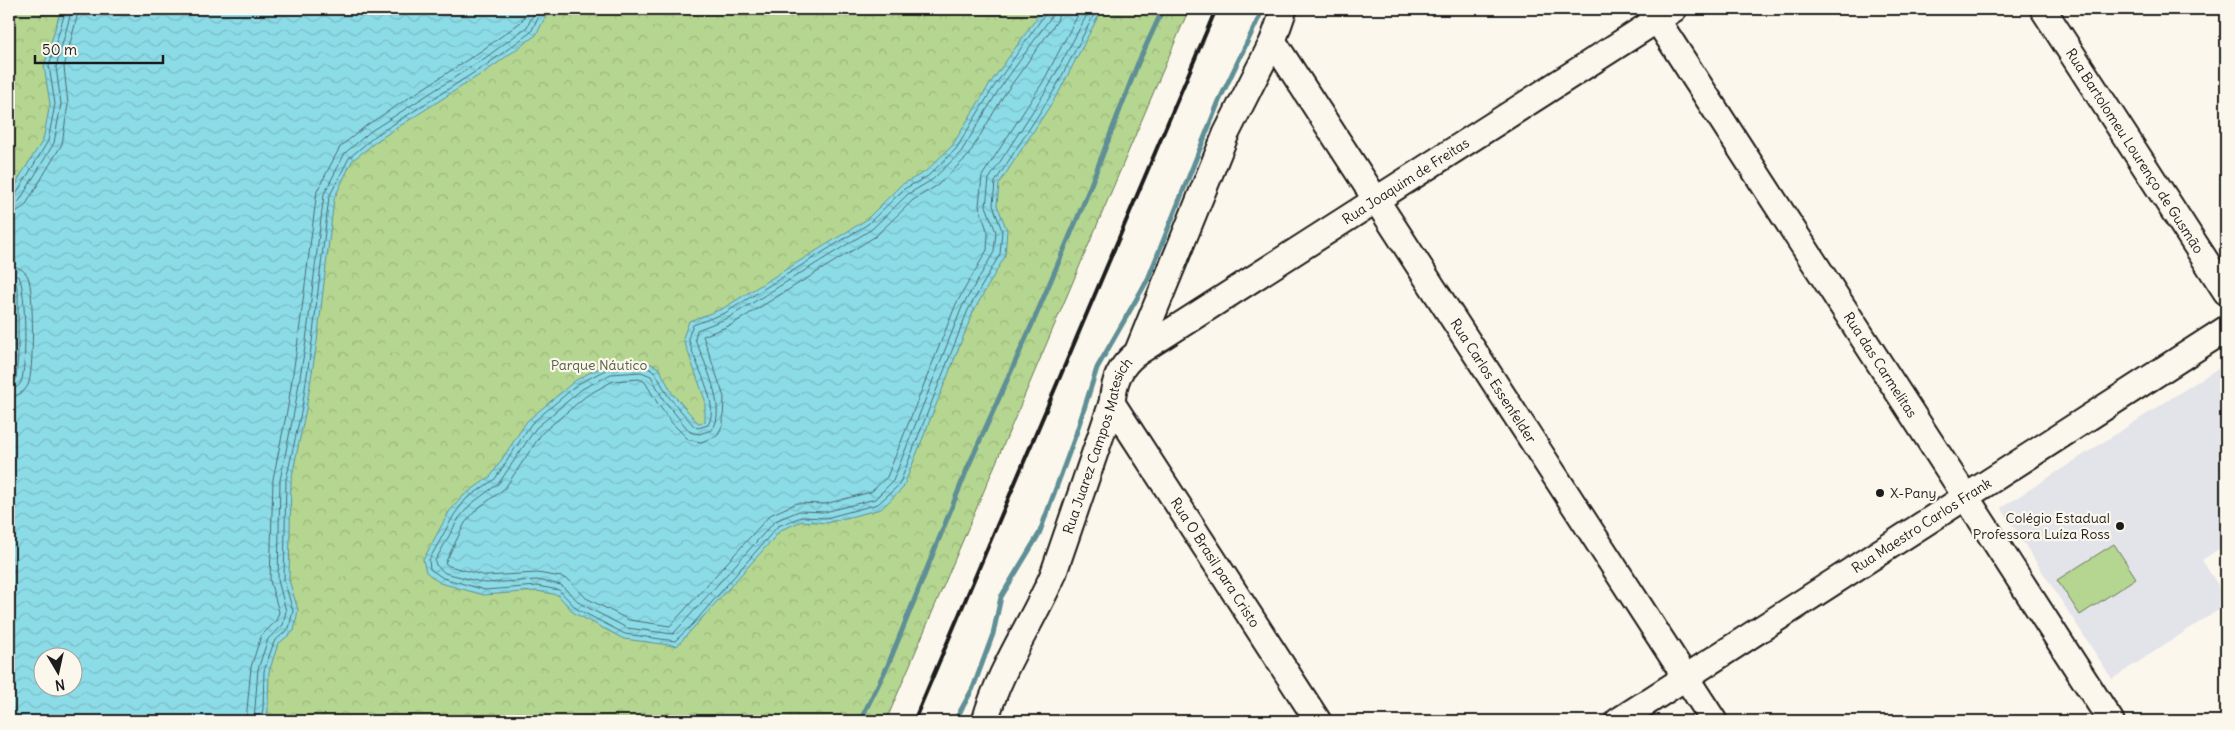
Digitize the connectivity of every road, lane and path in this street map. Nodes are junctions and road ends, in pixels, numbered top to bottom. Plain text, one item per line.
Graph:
1 (1284, 9) edge
2 (2043, 9) edge
3 (1660, 12) edge
4 (1274, 41) junction
5 (1376, 200) junction
6 (2226, 292) edge
7 (2226, 329) edge
8 (1137, 353) junction
9 (1112, 403) junction
10 (1966, 497) junction
11 (1685, 678) junction
12 (985, 721) edge
13 (1318, 721) edge
14 (1618, 721) edge
15 (1714, 721) edge
16 (2111, 721) edge

1 - 4 street, Rua Juarez Campos Matesich
2 - 6 street, Rua Bartolomeu Lourenço de Gusmão
3 - 5 street, Rua Joaquim de Freitas
3 - 10 street, Rua das Carmelitas
4 - 5 street, Rua Carlos Essenfelder
4 - 8 street, Rua Juarez Campos Matesich
5 - 8 street, Rua Joaquim de Freitas
5 - 11 street, Rua Carlos Essenfelder
7 - 10 street, Rua Maestro Carlos Frank
8 - 9 street, Rua Juarez Campos Matesich
9 - 12 street, Rua Juarez Campos Matesich
9 - 13 street, Rua O Brasil para Cristo
10 - 11 street, Rua Maestro Carlos Frank
10 - 16 street, Rua das Carmelitas
11 - 14 street, Rua Maestro Carlos Frank
11 - 15 street, Rua Carlos Essenfelder

